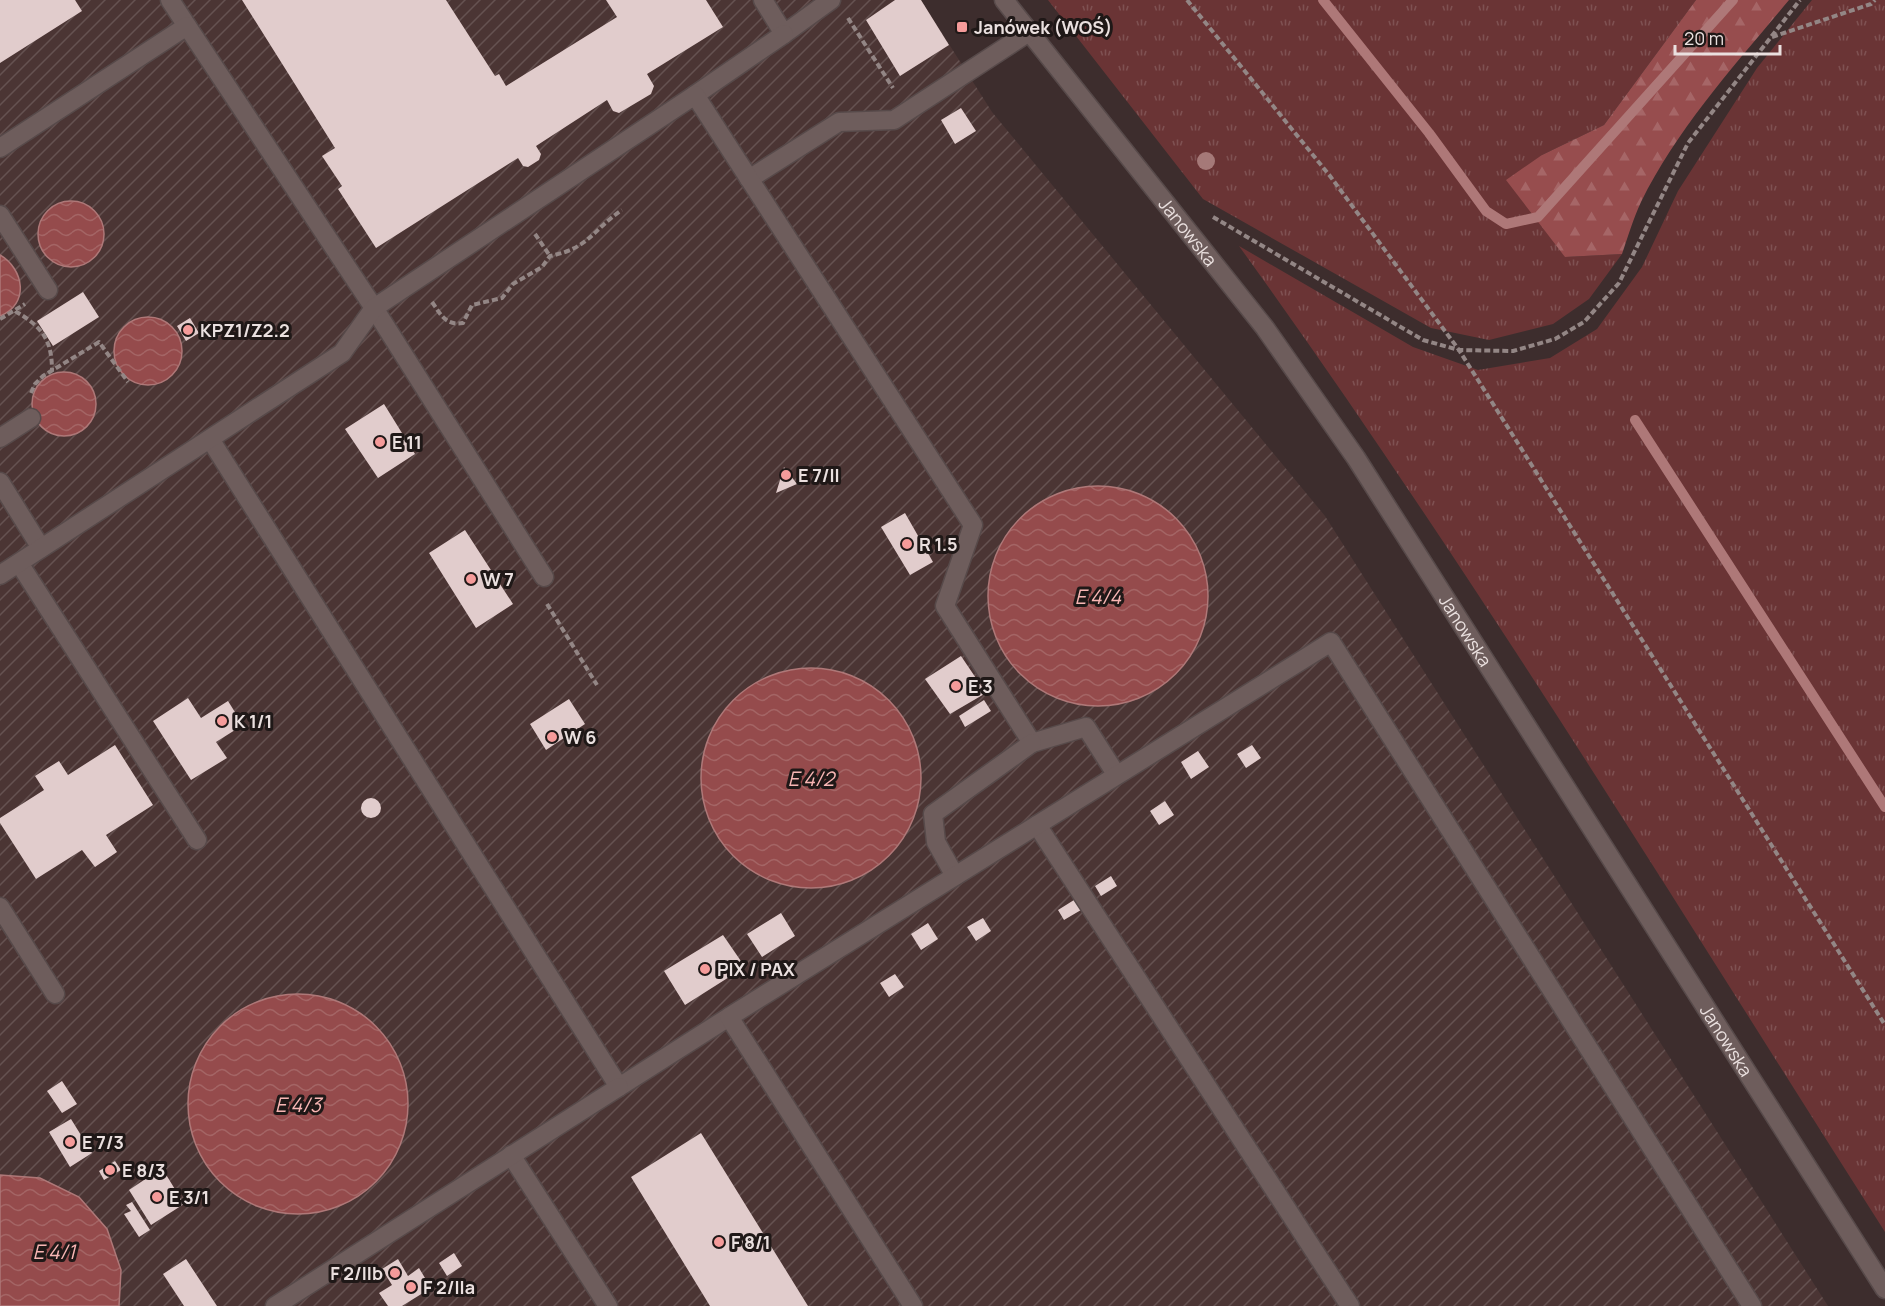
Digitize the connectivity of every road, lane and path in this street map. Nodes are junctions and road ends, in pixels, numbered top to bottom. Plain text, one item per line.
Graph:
1 (170, 0) edge
2 (763, 0) edge
3 (1004, 0) edge
4 (1187, 0) edge
5 (1800, 0) edge
6 (1875, 0) edge
7 (837, 5) edge
8 (187, 26) junction
9 (1029, 32) junction
10 (784, 34) junction
11 (1771, 37) junction
12 (695, 95) junction
13 (908, 111) junction
14 (0, 148) edge
15 (749, 179) junction
16 (622, 210) dead end
17 (0, 214) edge
18 (1181, 219) junction
19 (417, 278) junction
20 (48, 290) dead end
21 (374, 308) junction
22 (0, 319) edge
23 (1459, 350) junction
24 (52, 371) junction
25 (128, 382) dead end
26 (31, 418) joint
27 (0, 438) edge
28 (210, 439) junction
29 (0, 482) edge
30 (41, 548) junction
31 (19, 563) junction
32 (0, 575) edge
33 (544, 577) joint
34 (597, 685) dead end
35 (1032, 743) junction
36 (1116, 774) junction
37 (1036, 825) junction
38 (196, 840) dead end
39 (955, 876) junction
40 (0, 908) edge
41 (55, 993) dead end
42 (729, 1017) junction
43 (1885, 1025) edge
44 (619, 1087) junction
45 (512, 1155) junction
46 (1885, 1289) edge
47 (275, 1306) edge
48 (608, 1306) edge
49 (913, 1306) edge
50 (1350, 1306) edge
51 (1752, 1306) edge

1 - 8 street
2 - 10 street
3 - 9 street, Janowska
4 - 23 path
5 - 11 path
6 - 11 path
7 - 10 street
7 - 13 path
8 - 14 street
8 - 21 street
9 - 13 street
9 - 18 street, Janowska
10 - 12 street
11 - 23 path
12 - 15 street
12 - 19 street
13 - 15 street
15 - 35 street
16 - 19 path
17 - 20 street
18 - 23 path
18 - 46 street, Janowska
19 - 21 street
21 - 28 street
21 - 33 street
22 - 24 path
23 - 43 path
24 - 25 path
24 - 26 path
26 - 27 street
28 - 30 street
28 - 44 street
29 - 30 street
30 - 31 street
31 - 32 street
31 - 38 street
33 - 34 path
35 - 36 street
35 - 39 street
36 - 37 street
36 - 51 street
37 - 39 street
37 - 50 street
39 - 42 street
40 - 41 street
42 - 44 street
42 - 49 street
44 - 45 street
45 - 47 street
45 - 48 street

